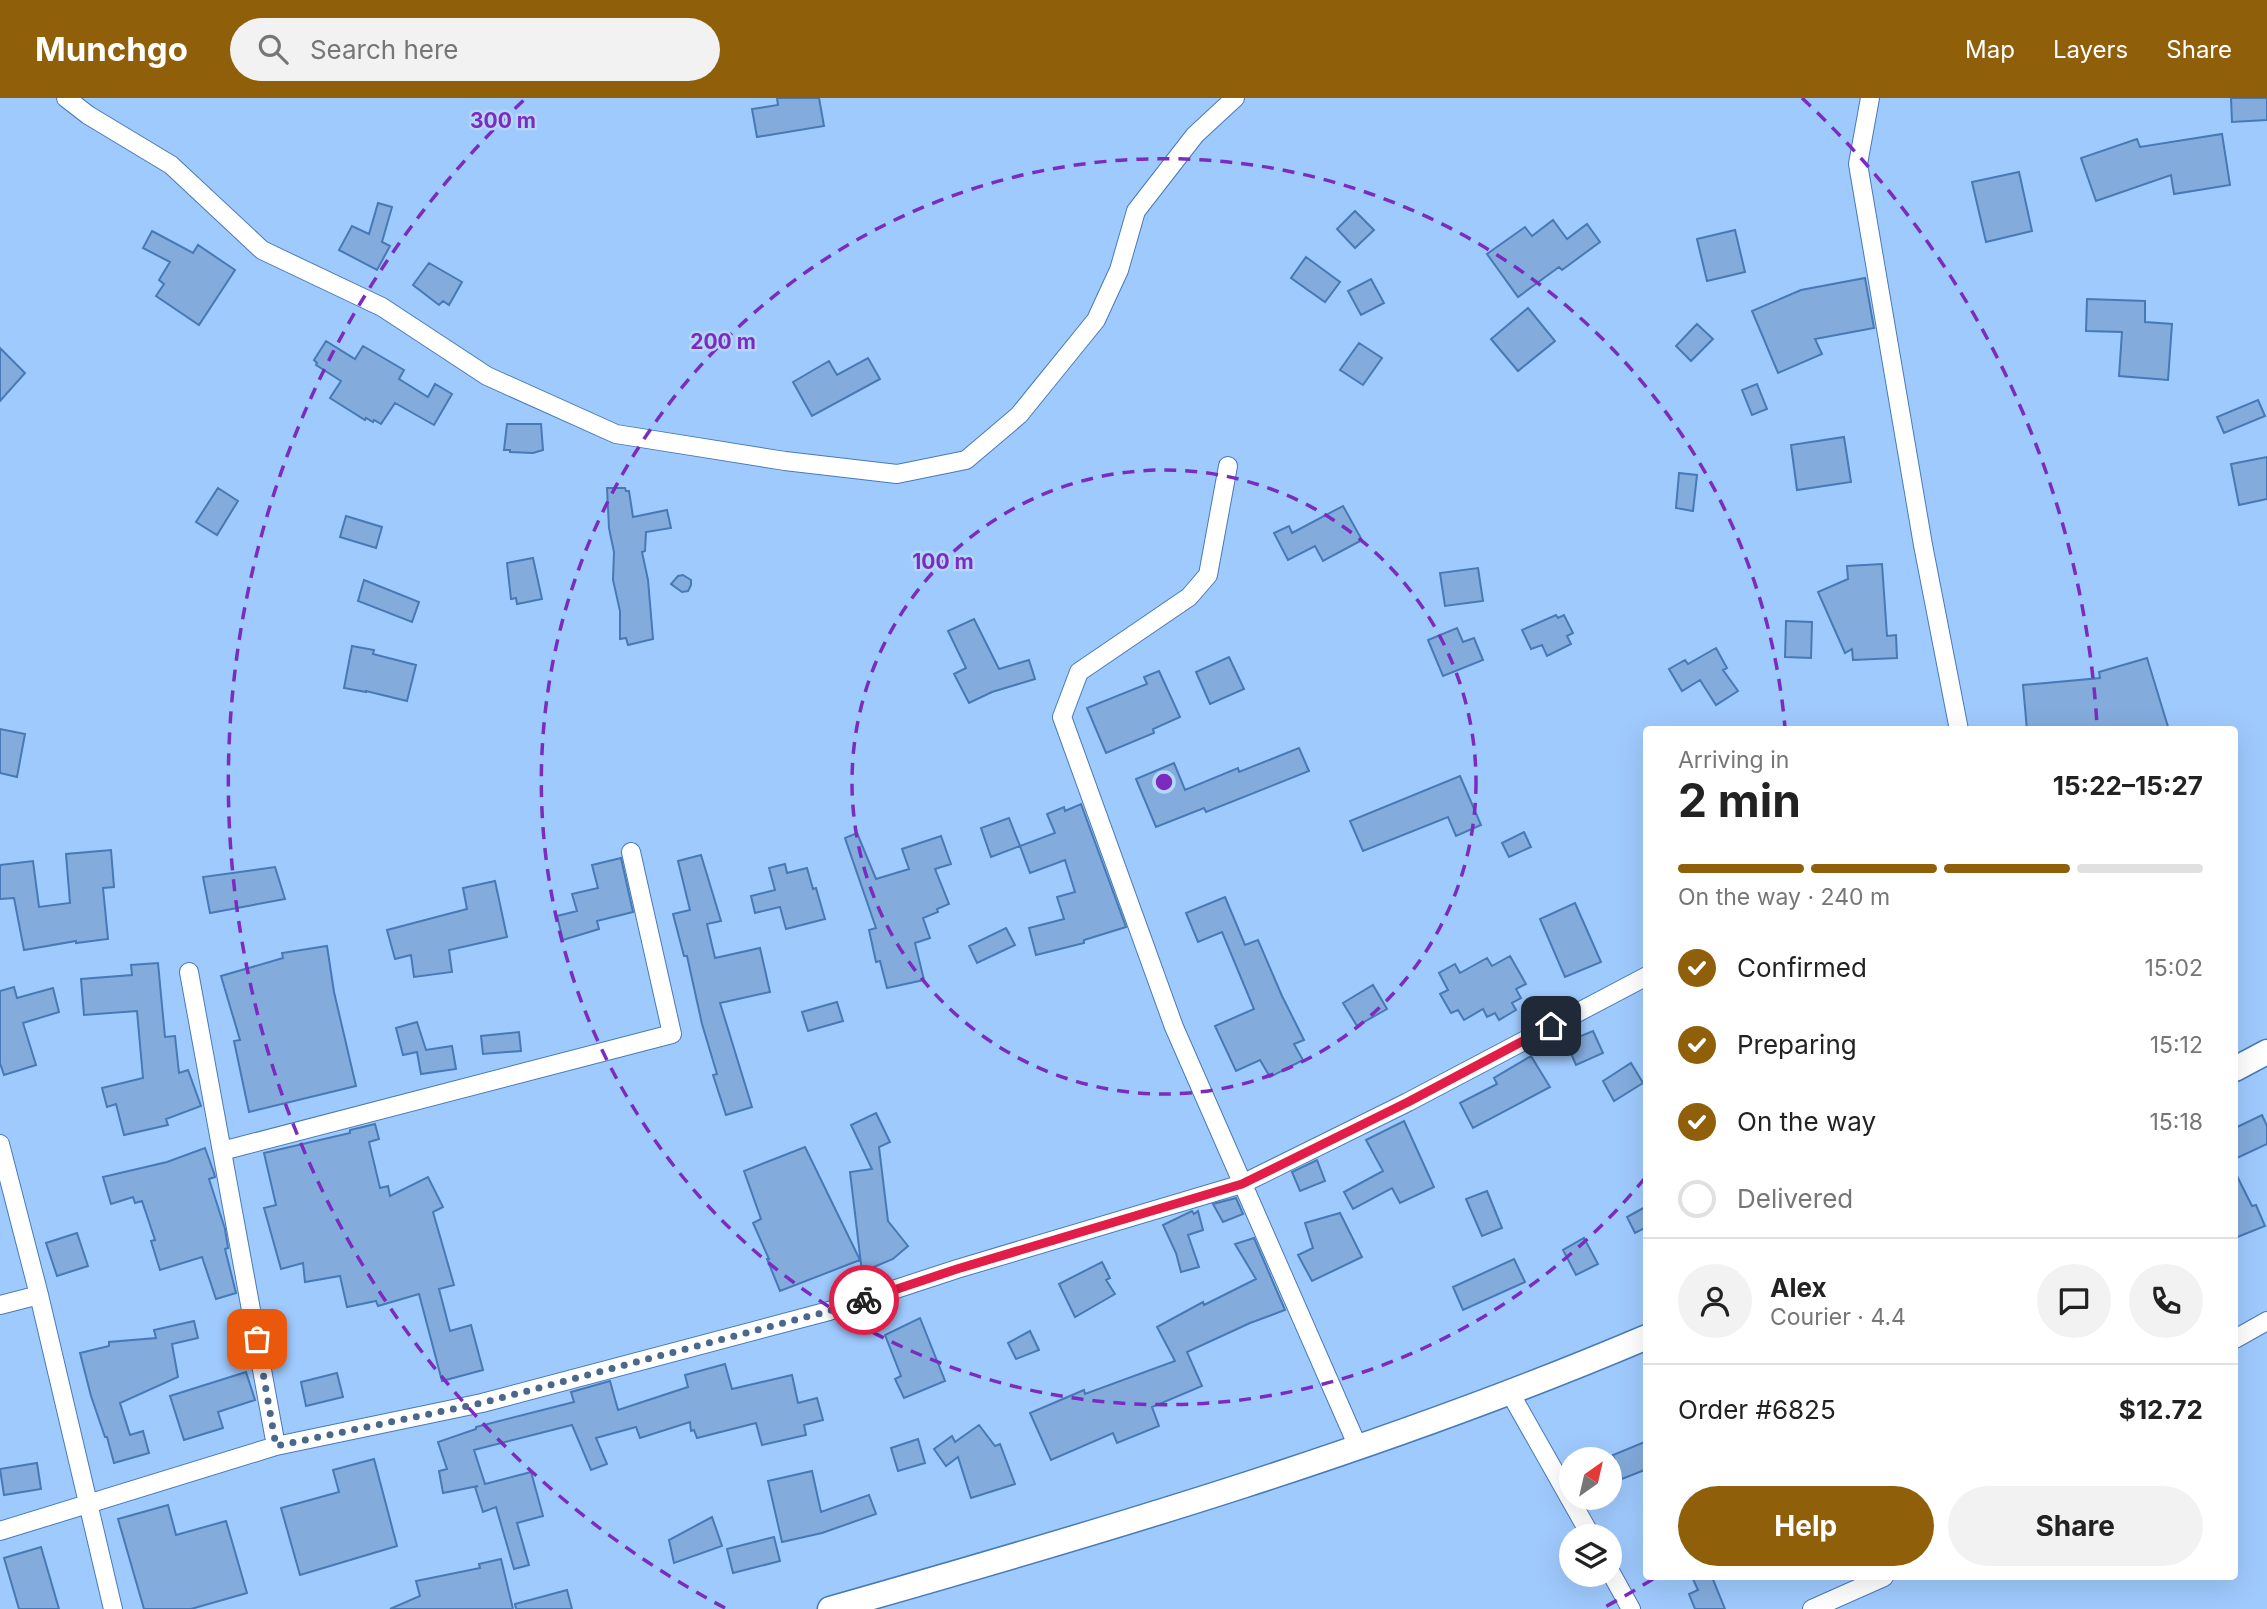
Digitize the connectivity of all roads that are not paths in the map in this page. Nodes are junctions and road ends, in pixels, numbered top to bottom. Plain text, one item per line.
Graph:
1 (66, 98) edge
2 (1235, 98) edge
3 (1870, 98) edge
4 (1228, 466) dead end
5 (1958, 726) edge
6 (632, 852) dead end
7 (189, 972) dead end
8 (1643, 978) edge
9 (2267, 1052) edge
10 (2238, 1067) edge
11 (0, 1144) edge
12 (222, 1151) junction
13 (1242, 1184) junction
14 (38, 1295) junction
15 (0, 1305) edge
16 (2267, 1321) edge
17 (2238, 1337) edge
18 (1643, 1339) edge
19 (1509, 1391) junction
20 (276, 1446) junction
21 (1358, 1447) junction
22 (87, 1506) junction
23 (1584, 1524) edge
24 (0, 1531) edge
25 (1877, 1580) edge
26 (1619, 1587) edge
27 (113, 1609) edge
28 (830, 1609) edge
29 (1632, 1609) edge
30 (1812, 1609) edge

1 - 2 street
3 - 5 street
4 - 13 street
6 - 12 street
7 - 12 street
8 - 13 street
9 - 10 main road
11 - 14 street
12 - 20 street
13 - 20 street
13 - 21 street
14 - 15 street
14 - 22 street
16 - 17 street
18 - 19 main road
19 - 21 main road
19 - 23 street
20 - 22 street
21 - 28 main road
22 - 24 street
22 - 27 street
25 - 30 street
26 - 29 street

